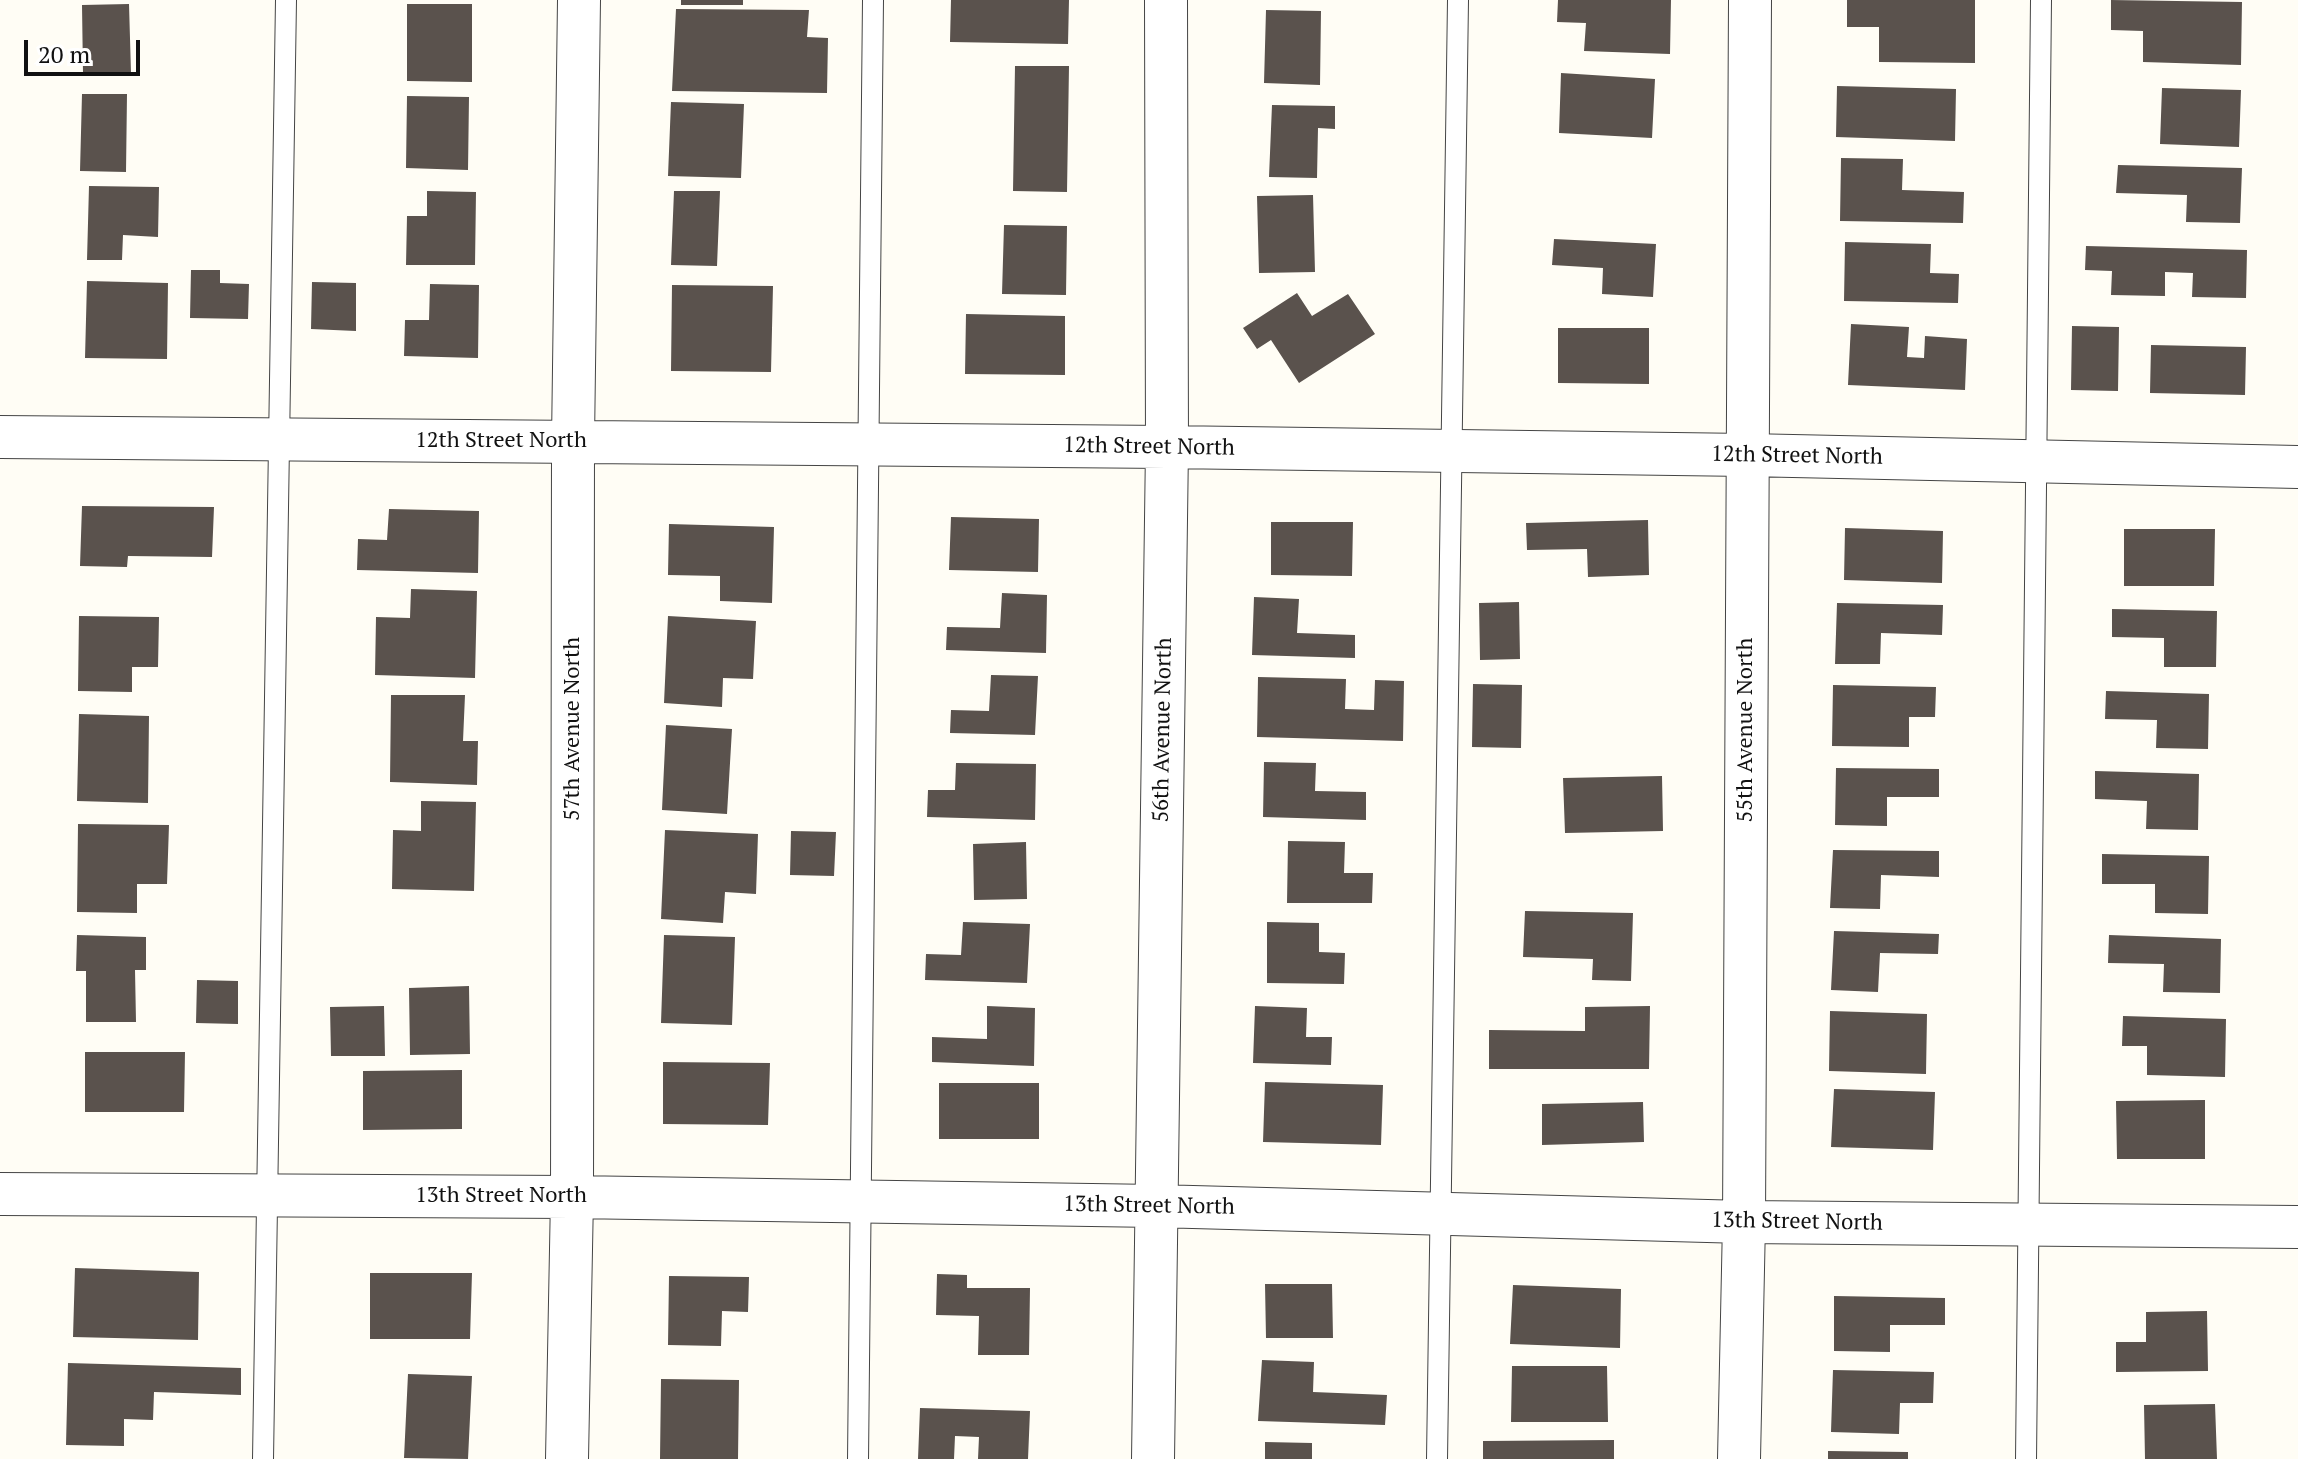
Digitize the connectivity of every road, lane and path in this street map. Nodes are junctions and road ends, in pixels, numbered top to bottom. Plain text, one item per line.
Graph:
1 (286, 0) edge
2 (579, 0) edge
3 (873, 0) edge
4 (1166, 0) edge
5 (1458, 0) edge
6 (1750, 0) edge
7 (2041, 0) edge
8 (0, 437) edge
9 (280, 440) junction
10 (573, 441) junction
11 (868, 444) junction
12 (1167, 447) junction
13 (1452, 451) junction
14 (1747, 455) junction
15 (2036, 461) junction
16 (2298, 467) edge
17 (0, 1194) edge
18 (267, 1195) junction
19 (572, 1197) junction
20 (862, 1201) junction
21 (1156, 1206) junction
22 (1439, 1213) junction
23 (1744, 1222) junction
24 (2029, 1225) junction
25 (2298, 1227) edge
26 (263, 1459) edge
27 (567, 1459) edge
28 (858, 1459) edge
29 (1153, 1459) edge
30 (1437, 1459) edge
31 (1739, 1459) edge
32 (2026, 1459) edge

1 - 9 lane
2 - 10 street, 57th Avenue North
3 - 11 lane
4 - 12 street, 56th Avenue North
5 - 13 lane
6 - 14 street, 55th Avenue North
7 - 15 lane
8 - 9 street, 12th Street North
9 - 10 street, 12th Street North
9 - 18 lane
10 - 11 street, 12th Street North
10 - 19 street, 57th Avenue North
11 - 12 street, 12th Street North
11 - 20 lane
12 - 13 street, 12th Street North
12 - 21 street, 56th Avenue North
13 - 14 street, 12th Street North
13 - 22 lane
14 - 15 street, 12th Street North
14 - 23 street, 55th Avenue North
15 - 16 street, 12th Street North
15 - 24 lane
17 - 18 street, 13th Street North
18 - 19 street, 13th Street North
18 - 26 lane
19 - 20 street, 13th Street North
19 - 27 street, 57th Avenue North
20 - 21 street, 13th Street North
20 - 28 lane
21 - 22 street, 13th Street North
21 - 29 street, 56th Avenue North
22 - 23 street, 13th Street North
22 - 30 lane
23 - 24 street, 13th Street North
23 - 31 street, 55th Avenue North
24 - 25 street, 13th Street North
24 - 32 lane

